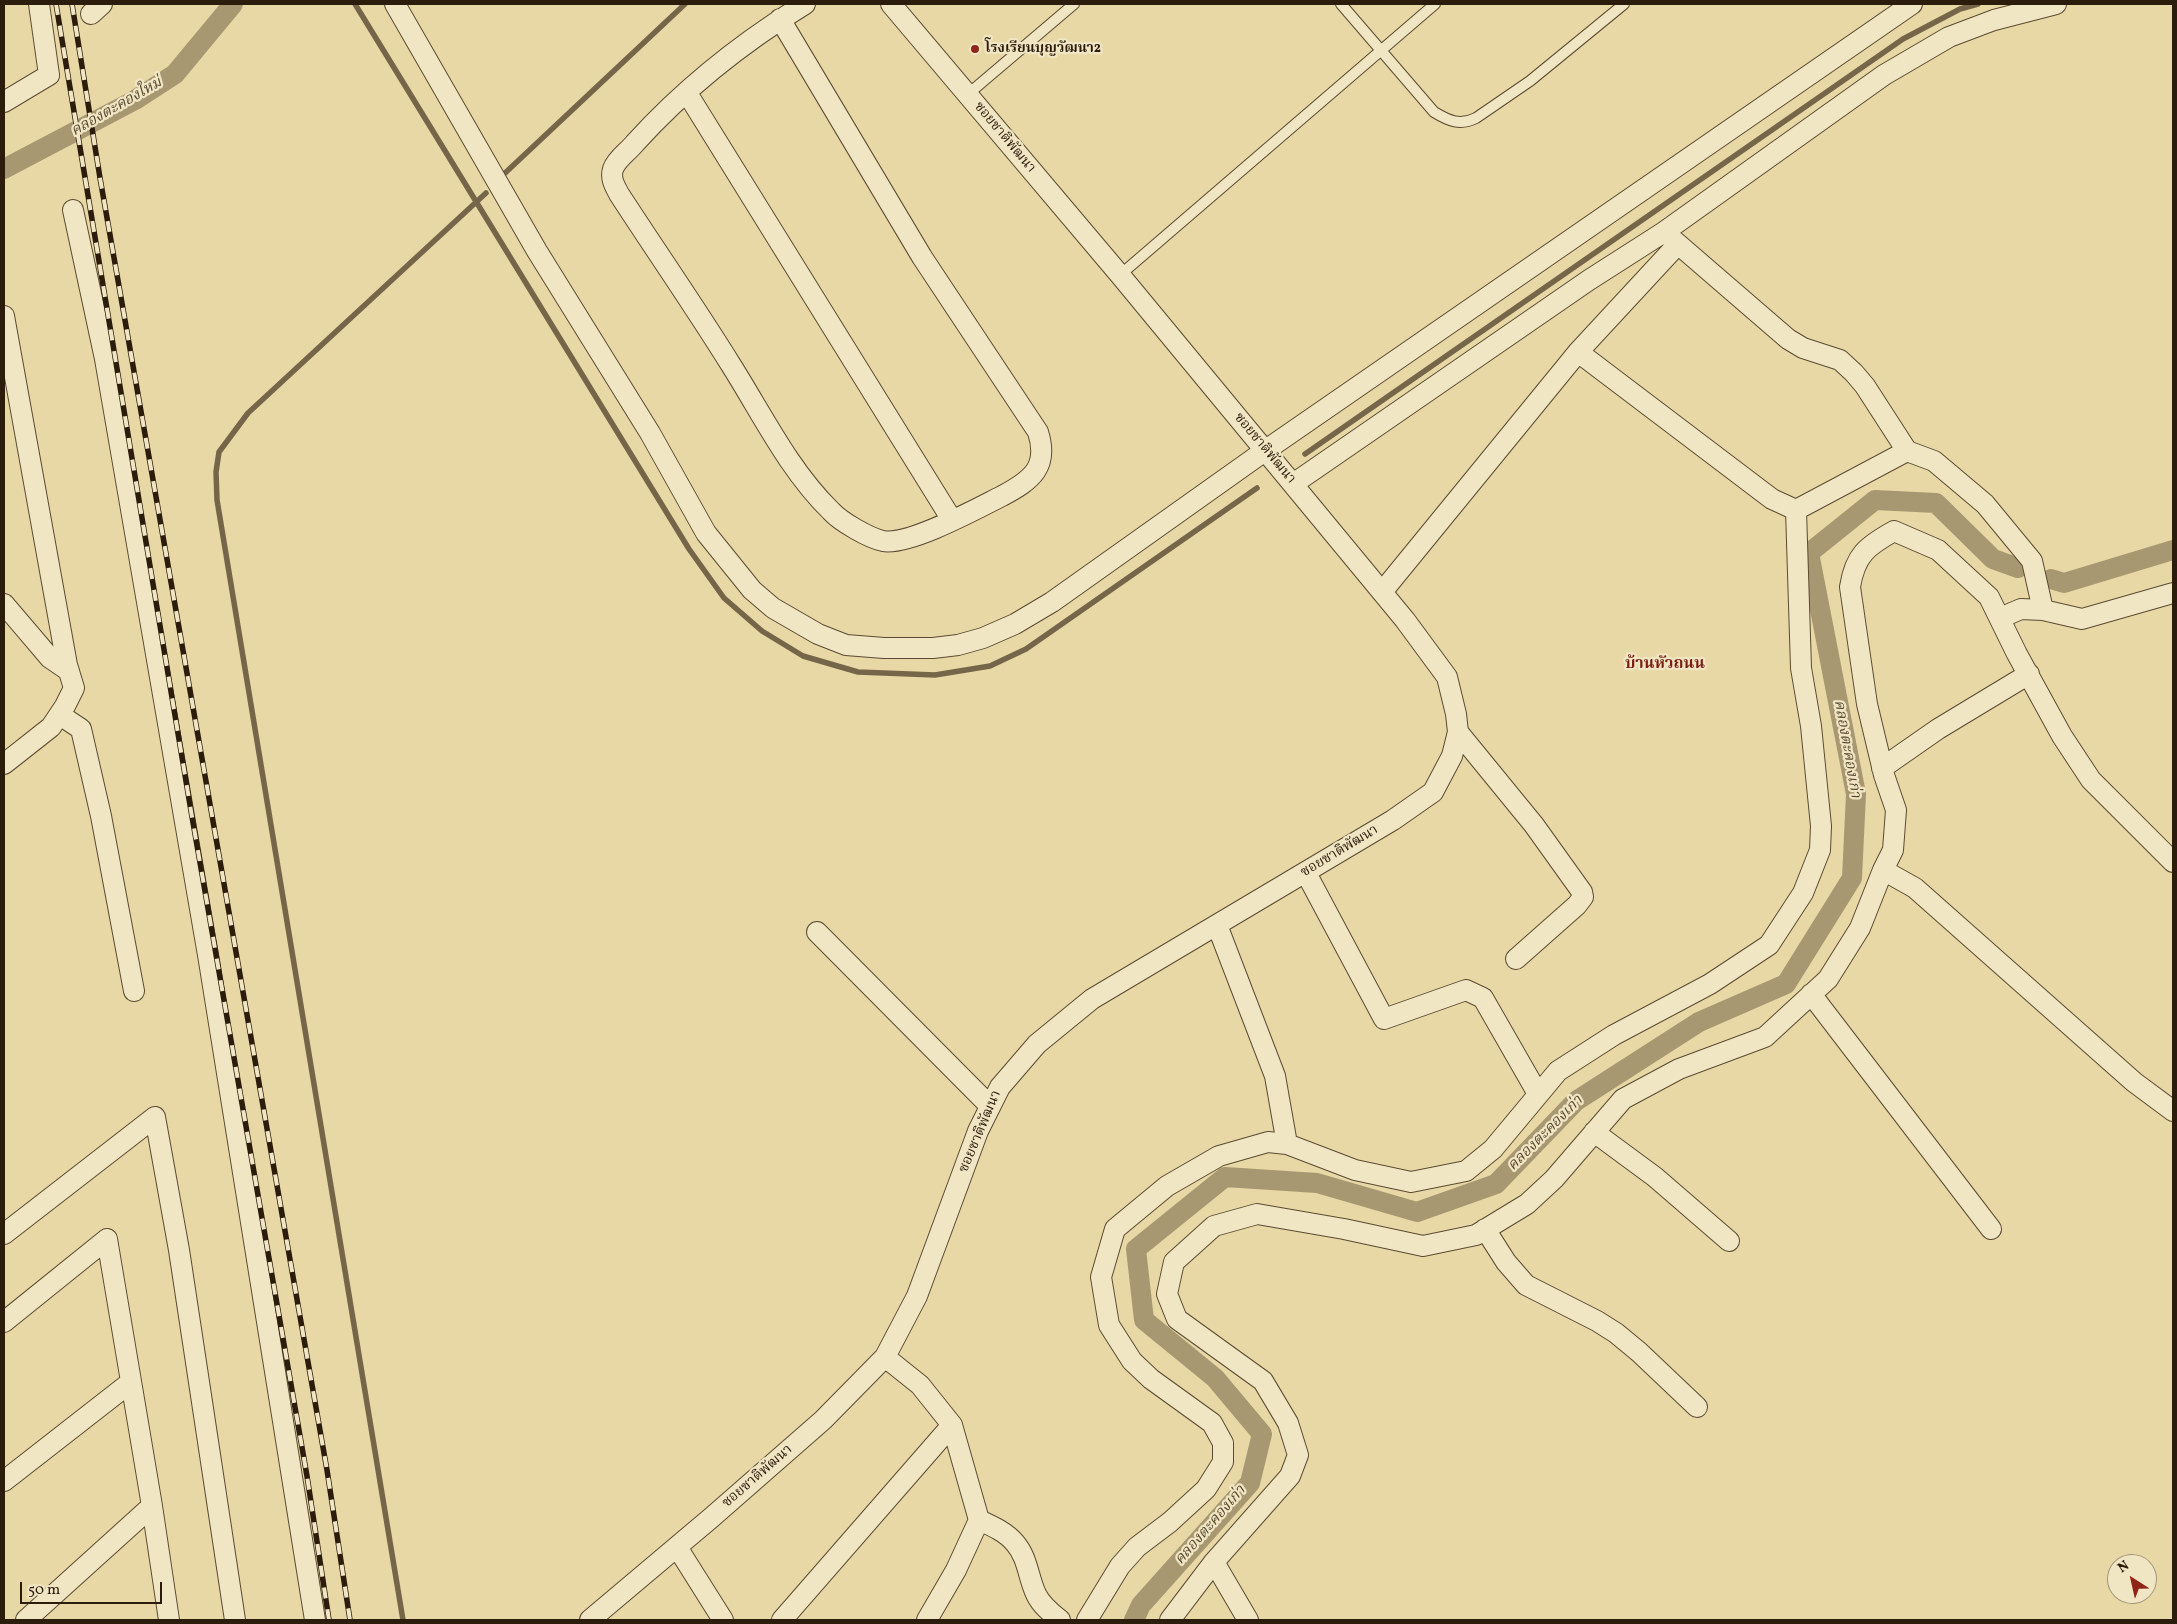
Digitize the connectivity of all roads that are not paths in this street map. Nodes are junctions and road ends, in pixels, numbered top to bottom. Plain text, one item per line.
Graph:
1 (39, 4) edge
2 (395, 4) edge
3 (805, 4) edge
4 (892, 4) edge
5 (1074, 4) edge
6 (1341, 4) edge
7 (1435, 4) edge
8 (1624, 4) edge
9 (1912, 4) edge
10 (2056, 4) edge
11 (780, 19) junction
12 (1381, 50) junction
13 (686, 93) junction
14 (968, 95) junction
15 (4, 102) edge
16 (73, 210) dead end
17 (1671, 238) junction
18 (1120, 275) junction
19 (4, 316) edge
20 (1578, 352) junction
21 (1266, 450) junction
22 (1906, 451) junction
23 (1293, 484) junction
24 (1796, 510) junction
25 (952, 520) junction
26 (1382, 592) junction
27 (2173, 593) edge
28 (4, 604) edge
29 (2043, 610) junction
30 (2000, 618) junction
31 (69, 671) junction
32 (2029, 674) junction
33 (60, 715) junction
34 (1458, 732) junction
35 (4, 764) edge
36 (1882, 768) junction
37 (2173, 862) edge
38 (1882, 870) junction
39 (1306, 872) junction
40 (1217, 925) junction
41 (817, 932) dead end
42 (1516, 959) dead end
43 (134, 991) dead end
44 (1811, 994) junction
45 (1538, 1094) junction
46 (990, 1106) junction
47 (2173, 1111) edge
48 (1594, 1132) junction
49 (1287, 1144) junction
50 (1991, 1228) dead end
51 (1485, 1229) junction
52 (4, 1234) edge
53 (1728, 1242) dead end
54 (4, 1322) edge
55 (885, 1357) junction
56 (131, 1382) junction
57 (1697, 1407) dead end
58 (952, 1425) junction
59 (4, 1481) edge
60 (152, 1506) junction
61 (979, 1520) junction
62 (677, 1547) junction
63 (1214, 1562) junction
64 (26, 1620) edge
65 (169, 1620) edge
66 (235, 1620) edge
67 (315, 1620) edge
68 (590, 1620) edge
69 (723, 1620) edge
70 (782, 1620) edge
71 (926, 1620) edge
72 (1060, 1620) edge
73 (1087, 1620) edge
74 (1170, 1620) edge
75 (1248, 1620) edge

1 - 15 street
2 - 21 street
3 - 11 street
4 - 14 street, ซอยชาติพัฒนา
5 - 14 lane
6 - 12 lane
7 - 12 lane
8 - 12 lane
9 - 21 street
10 - 17 street
11 - 13 street
11 - 25 street
12 - 18 lane
13 - 25 street
13 - 25 street
14 - 18 street, ซอยชาติพัฒนา
16 - 67 street
17 - 20 street
17 - 22 street
17 - 23 street
18 - 21 street, ซอยชาติพัฒนา
19 - 31 street
20 - 24 street
20 - 26 street
21 - 23 street, ซอยชาติพัฒนา
22 - 24 street
22 - 29 street
23 - 26 street, ซอยชาติพัฒนา
24 - 45 street
26 - 34 street, ซอยชาติพัฒนา
27 - 29 street
28 - 31 street
29 - 30 street
30 - 32 street
30 - 36 street
31 - 33 street
32 - 36 street
32 - 37 street
33 - 35 street
33 - 43 street
34 - 39 street, ซอยชาติพัฒนา
34 - 42 street
36 - 38 street
38 - 44 street
38 - 47 street
39 - 40 street, ซอยชาติพัฒนา
39 - 45 street
40 - 46 street, ซอยชาติพัฒนา
40 - 49 street
41 - 46 street
44 - 48 street
44 - 50 street
45 - 49 street
46 - 55 street, ซอยชาติพัฒนา
48 - 51 street
48 - 53 street
49 - 73 street
51 - 57 street
51 - 63 street
52 - 66 street
54 - 56 street
55 - 58 street
55 - 62 street, ซอยชาติพัฒนา
56 - 59 street
56 - 60 street
58 - 61 street
58 - 70 street
60 - 64 street
60 - 65 street
61 - 71 street
61 - 72 street
62 - 68 street, ซอยชาติพัฒนา
62 - 69 street
63 - 74 street
63 - 75 street

